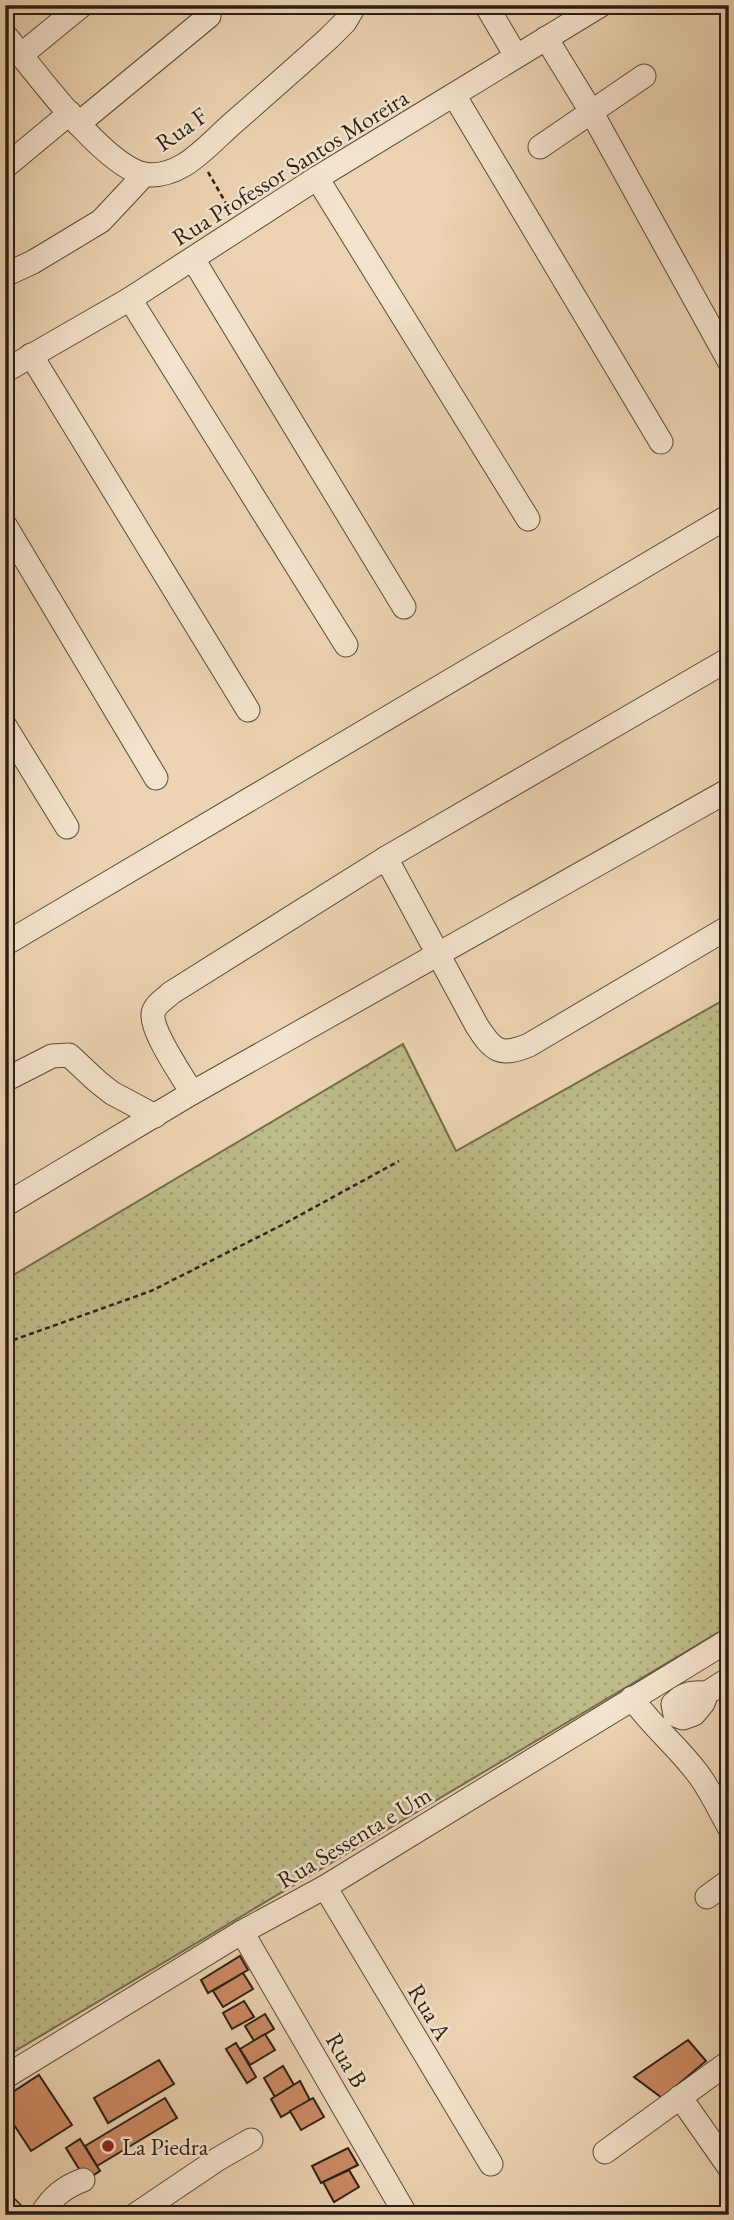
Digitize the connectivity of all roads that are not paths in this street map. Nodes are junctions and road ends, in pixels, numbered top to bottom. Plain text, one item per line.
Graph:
1 (82, 5) edge
2 (355, 5) edge
3 (486, 5) edge
4 (601, 5) edge
5 (209, 16) dead end
6 (546, 38) junction
7 (10, 44) edge
8 (516, 56) junction
9 (644, 76) dead end
10 (454, 95) junction
11 (592, 113) junction
12 (74, 119) junction
13 (540, 147) dead end
14 (5, 167) edge
15 (145, 174) junction
16 (317, 178) junction
17 (193, 260) junction
18 (5, 275) edge
19 (130, 299) junction
20 (31, 355) junction
21 (729, 360) edge
22 (5, 371) edge
23 (662, 442) dead end
24 (729, 516) edge
25 (528, 519) dead end
26 (5, 525) edge
27 (404, 607) dead end
28 (346, 645) dead end
29 (729, 659) edge
30 (248, 710) dead end
31 (5, 726) edge
32 (156, 778) dead end
33 (729, 790) edge
34 (67, 827) dead end
35 (386, 858) junction
36 (729, 927) edge
37 (5, 944) edge
38 (437, 954) junction
39 (5, 1080) edge
40 (192, 1093) junction
41 (155, 1115) junction
42 (5, 1205) edge
43 (729, 1640) edge
44 (697, 1658) junction
45 (728, 1679) edge
46 (707, 1693) dead end
47 (632, 1698) junction
48 (729, 1827) edge
49 (729, 1881) edge
50 (325, 1887) junction
51 (707, 1897) dead end
52 (242, 1932) junction
53 (729, 2062) edge
54 (5, 2077) edge
55 (680, 2097) junction
56 (251, 2140) dead end
57 (605, 2152) dead end
58 (491, 2164) dead end
59 (729, 2167) edge
60 (83, 2180) dead end
61 (5, 2210) edge
62 (10, 2215) edge
63 (41, 2215) edge
64 (135, 2215) edge
65 (406, 2215) edge

1 - 7 street
2 - 15 street, Rua F
3 - 8 street
4 - 6 street, Rua Professor Santos Moreira
5 - 12 street
6 - 8 street, Rua Professor Santos Moreira
6 - 11 street
7 - 12 street, Rua F
8 - 10 street, Rua Professor Santos Moreira
9 - 11 street
10 - 16 street, Rua Professor Santos Moreira
10 - 23 street
11 - 13 street
11 - 21 street
12 - 14 street
12 - 15 street, Rua F
15 - 18 street
16 - 17 street, Rua Professor Santos Moreira
16 - 25 street
17 - 19 street, Rua Professor Santos Moreira
17 - 27 street
19 - 20 street, Rua Professor Santos Moreira
19 - 28 street
20 - 22 street, Rua Professor Santos Moreira
20 - 30 street
24 - 37 street
26 - 32 street
29 - 35 street
31 - 34 street
33 - 38 street
35 - 38 street
35 - 40 street
36 - 38 street
38 - 40 street
39 - 41 street
40 - 41 street
41 - 42 street
43 - 44 street, Rua Sessenta e Um
44 - 45 street
44 - 47 street, Rua Sessenta e Um
45 - 46 street
47 - 48 street
47 - 50 street, Rua Sessenta e Um
49 - 51 street
50 - 52 street, Rua Sessenta e Um
50 - 58 street, Rua A
52 - 54 street, Rua Sessenta e Um
52 - 65 street, Rua B
53 - 55 street
55 - 57 street
55 - 59 street
56 - 64 street
60 - 63 street
61 - 62 main road

